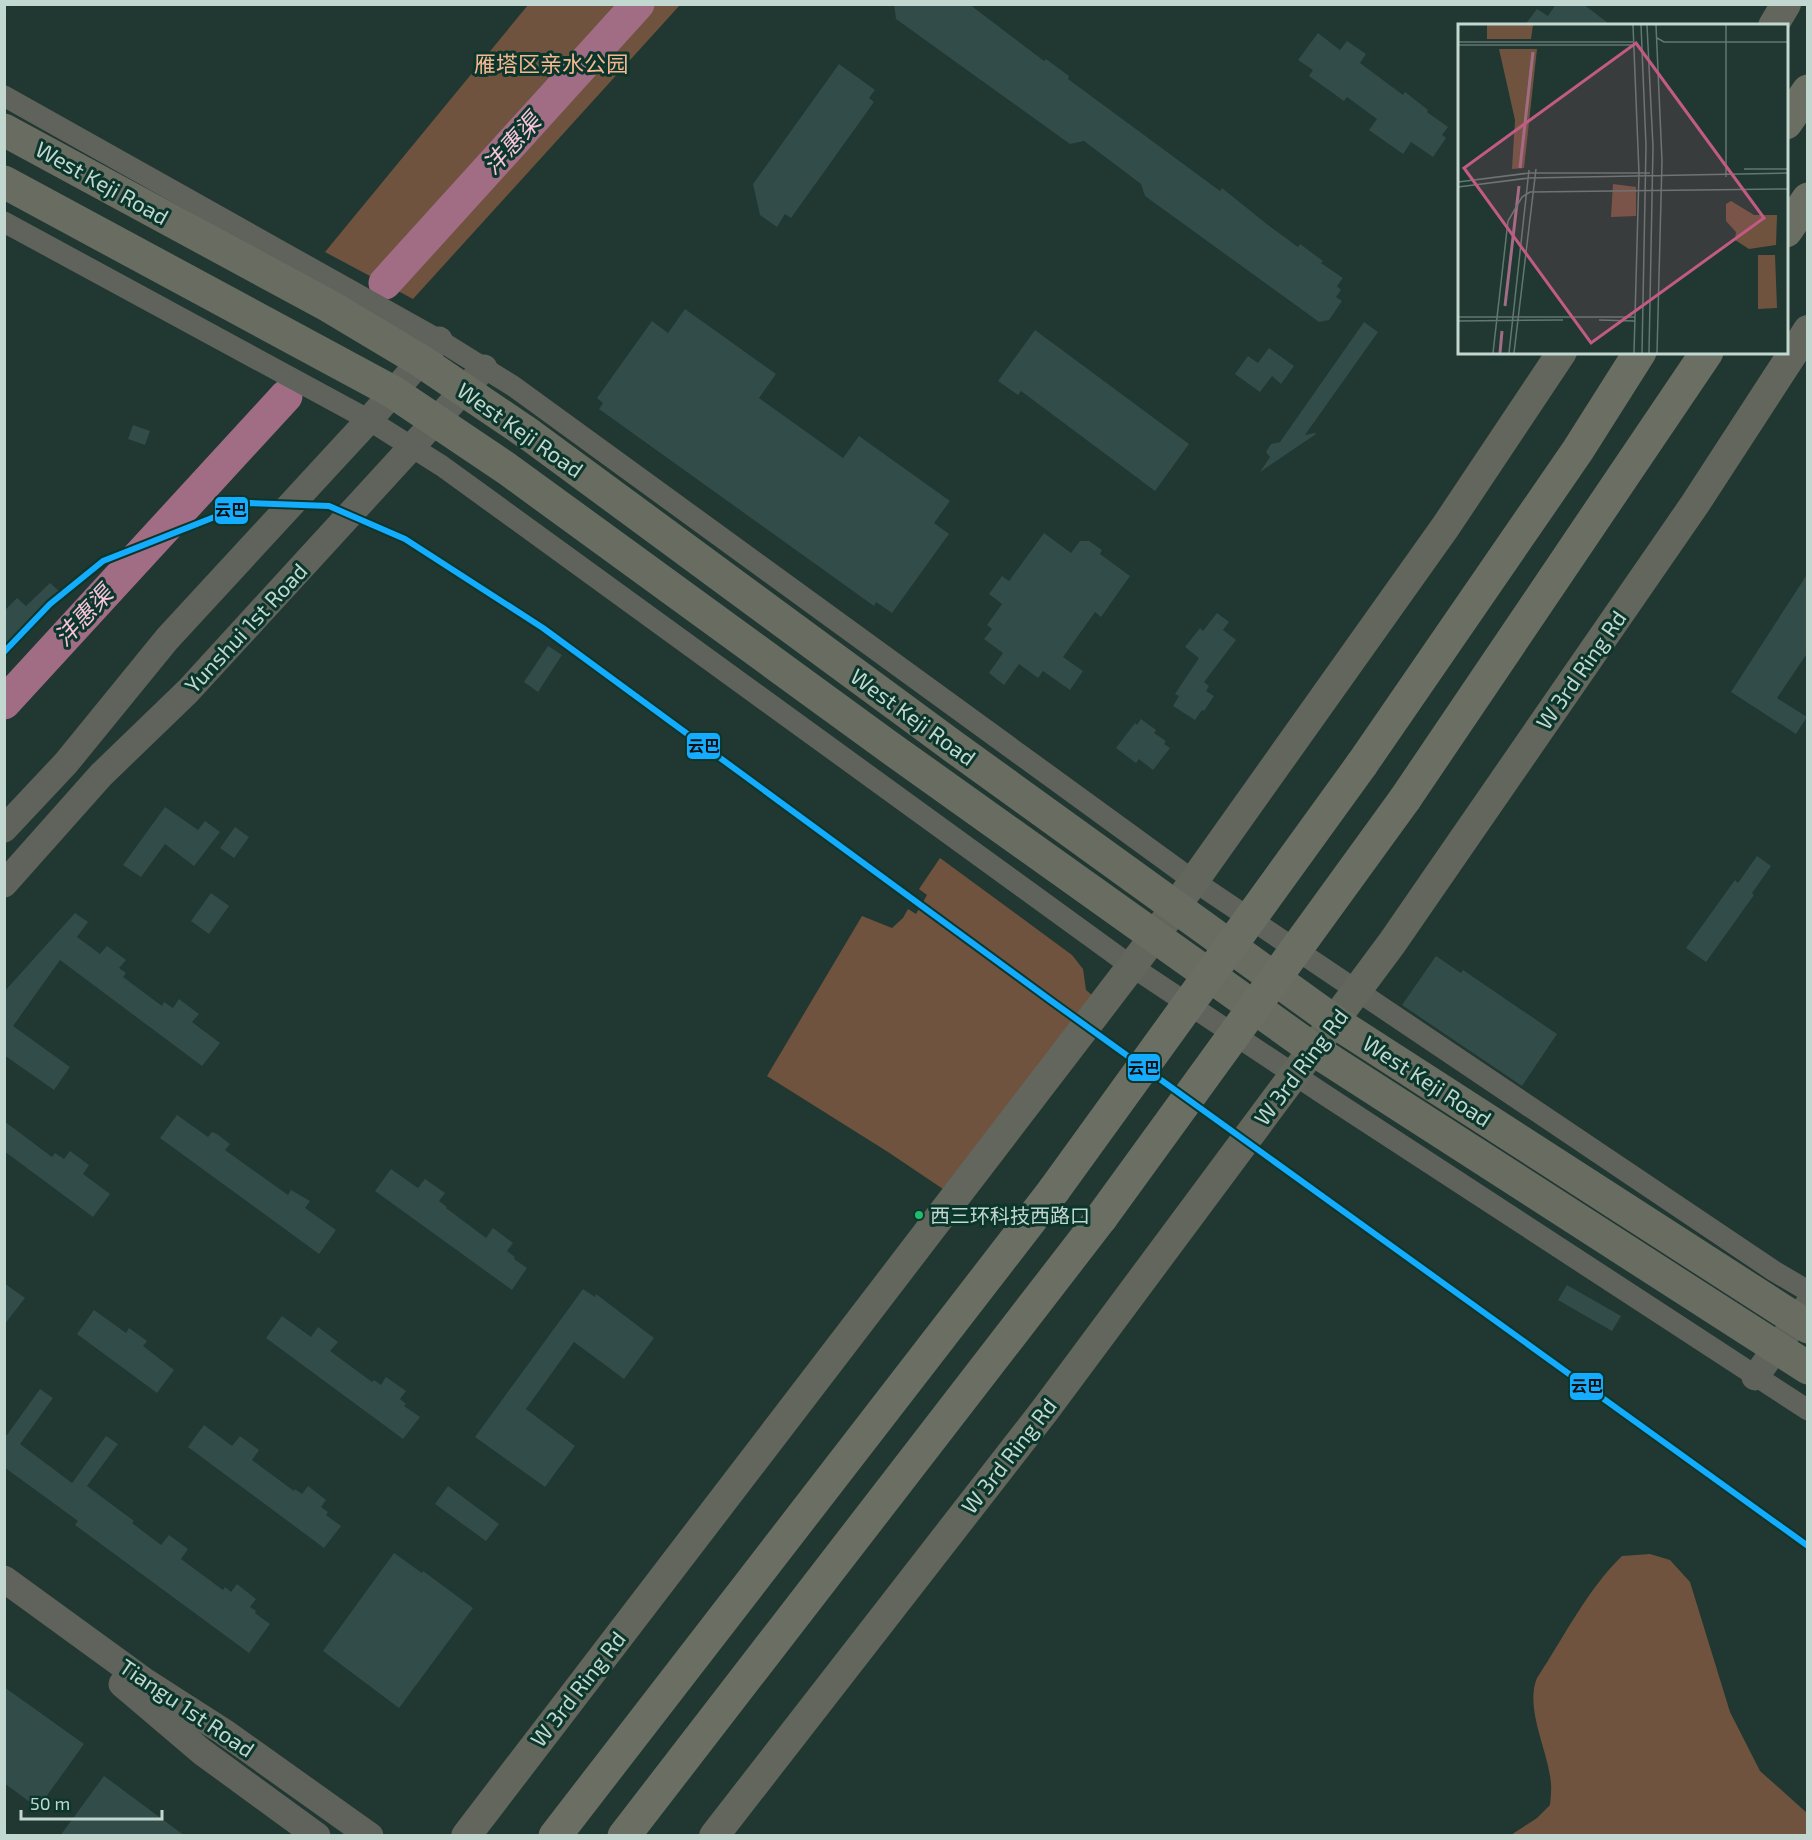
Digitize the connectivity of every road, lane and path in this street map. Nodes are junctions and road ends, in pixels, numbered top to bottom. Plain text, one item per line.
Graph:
1 (1785, 5) edge
2 (1774, 24) edge
3 (1808, 91) edge
4 (4, 96) edge
5 (1788, 120) edge
6 (4, 130) edge
7 (4, 182) edge
8 (1808, 199) edge
9 (4, 222) edge
10 (1788, 228) edge
11 (1808, 330) edge
12 (430, 350) junction
13 (1561, 354) edge
14 (1639, 354) edge
15 (1706, 354) edge
16 (474, 379) junction
17 (393, 392) junction
18 (369, 420) junction
19 (436, 421) junction
20 (412, 447) junction
21 (4, 829) edge
22 (4, 884) edge
23 (1185, 894) junction
24 (1154, 937) junction
25 (1131, 966) junction
26 (1358, 991) junction
27 (1335, 1022) junction
28 (1305, 1063) junction
29 (1805, 1310) edge
30 (1776, 1348) junction
31 (1808, 1368) edge
32 (1755, 1377) junction
33 (1808, 1410) edge
34 (4, 1579) edge
35 (4, 1599) edge
36 (317, 1836) edge
37 (370, 1836) edge
38 (466, 1836) edge
39 (555, 1836) edge
40 (624, 1836) edge
41 (714, 1836) edge

1 - 2 main road
3 - 5 highway
4 - 12 street, West Keji Road
6 - 12 main road, West Keji Road
7 - 17 main road, West Keji Road
8 - 10 highway
9 - 18 street, West Keji Road
11 - 26 main road, W 3rd Ring Rd
12 - 16 main road, West Keji Road
12 - 17 street
13 - 23 main road, W 3rd Ring Rd
14 - 39 highway, bridge
15 - 40 highway, bridge
16 - 19 street, Yunshui 1st Road
16 - 23 main road, West Keji Road
17 - 18 street
17 - 19 main road, West Keji Road
18 - 20 street, West Keji Road
18 - 21 street
19 - 20 street, Yunshui 1st Road
19 - 24 main road, West Keji Road
20 - 22 street, Yunshui 1st Road
20 - 25 street, West Keji Road
23 - 24 main road, W 3rd Ring Rd
23 - 26 street, West Keji Road
23 - 27 main road, West Keji Road
24 - 25 main road, W 3rd Ring Rd
24 - 28 main road, West Keji Road
25 - 28 street, West Keji Road
25 - 38 main road, W 3rd Ring Rd
26 - 27 main road, W 3rd Ring Rd
26 - 29 street, West Keji Road
27 - 28 main road, W 3rd Ring Rd
27 - 29 main road, West Keji Road
28 - 30 main road, West Keji Road
28 - 32 street, West Keji Road
28 - 41 main road, W 3rd Ring Rd
29 - 30 street
30 - 31 main road, West Keji Road
30 - 32 street
32 - 33 street, West Keji Road
34 - 37 street, Tiangu 1st Road
35 - 36 street, Tiangu 1st Road

